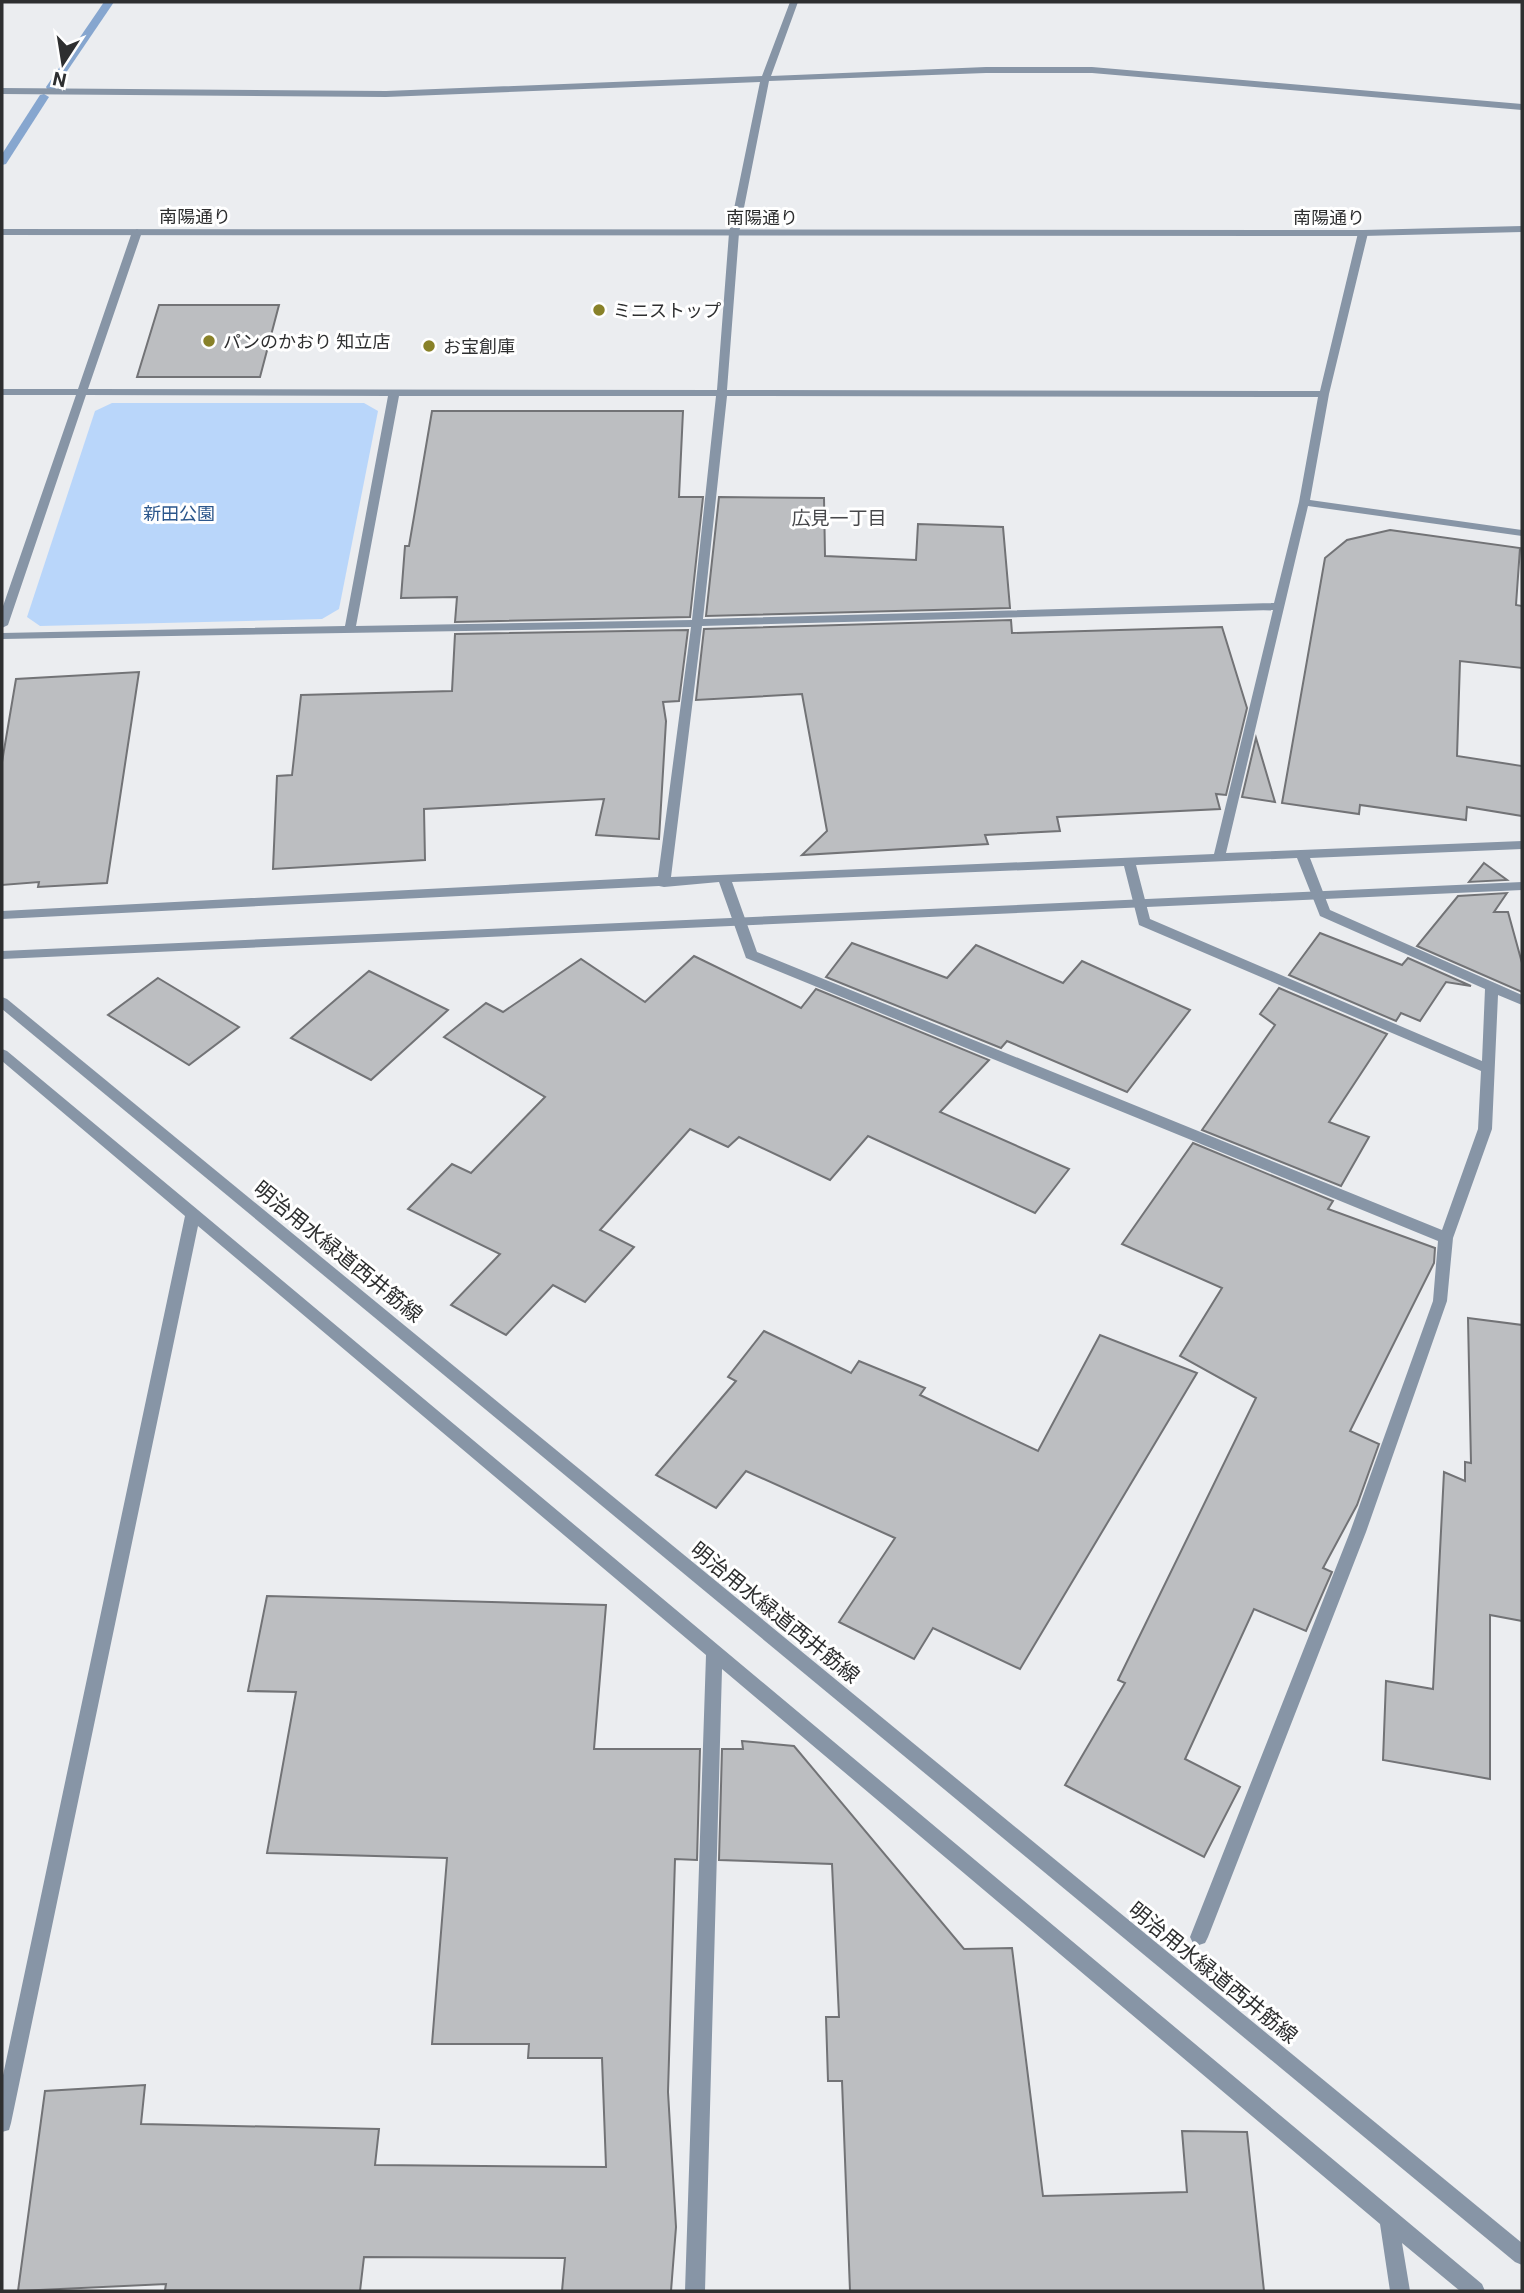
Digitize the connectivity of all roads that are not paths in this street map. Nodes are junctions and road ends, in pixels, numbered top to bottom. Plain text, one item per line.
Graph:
1 (793, 2) edge
2 (765, 80) junction
3 (2, 91) edge
4 (1522, 107) edge
5 (1522, 229) edge
6 (2, 232) edge
7 (137, 232) junction
8 (734, 233) junction
9 (1363, 233) junction
10 (2, 391) edge
11 (83, 391) junction
12 (722, 392) junction
13 (394, 393) junction
14 (1324, 394) junction
15 (1304, 502) junction
16 (1522, 533) edge
17 (1278, 606) junction
18 (697, 622) junction
19 (2, 625) edge
20 (351, 630) junction
21 (2, 636) edge
22 (1522, 845) edge
23 (1303, 854) junction
24 (1219, 857) junction
25 (1129, 862) junction
26 (724, 878) junction
27 (664, 883) junction
28 (1522, 886) edge
29 (1318, 894) junction
30 (1138, 902) junction
31 (2, 915) edge
32 (739, 922) junction
33 (2, 955) edge
34 (1492, 986) junction
35 (1522, 1000) edge
36 (2, 1002) edge
37 (2, 1054) edge
38 (1488, 1069) junction
39 (192, 1214) junction
40 (1446, 1238) junction
41 (714, 1653) junction
42 (1199, 1937) dead end
43 (2, 2123) edge
44 (1389, 2218) junction
45 (1522, 2255) edge
46 (695, 2291) edge
47 (1400, 2291) edge
48 (1475, 2291) edge

1 - 2 street
2 - 3 street
2 - 4 street
2 - 8 street
5 - 9 street, 南陽通り
6 - 7 street, 南陽通り
7 - 8 street, 南陽通り
7 - 11 street
8 - 9 street, 南陽通り
8 - 12 street
9 - 14 street
10 - 11 street
11 - 13 street
11 - 19 street
12 - 13 street
12 - 14 street
12 - 18 street
13 - 20 street
14 - 15 street
15 - 16 street
15 - 17 street
17 - 18 street
17 - 24 street
18 - 20 street
18 - 27 street
20 - 21 street
22 - 23 street
23 - 24 street
23 - 29 street
24 - 25 street
25 - 26 street
25 - 30 street
26 - 27 street
26 - 32 street
27 - 31 street
28 - 29 street
29 - 30 street
29 - 34 street
30 - 32 street
30 - 38 street
32 - 33 street
32 - 40 street
34 - 35 street
34 - 38 street
36 - 45 street, 明治用水緑道西井筋線
37 - 39 street
38 - 40 street
39 - 41 street
39 - 43 street
40 - 42 street
41 - 44 street
41 - 46 street
44 - 47 street
44 - 48 street

